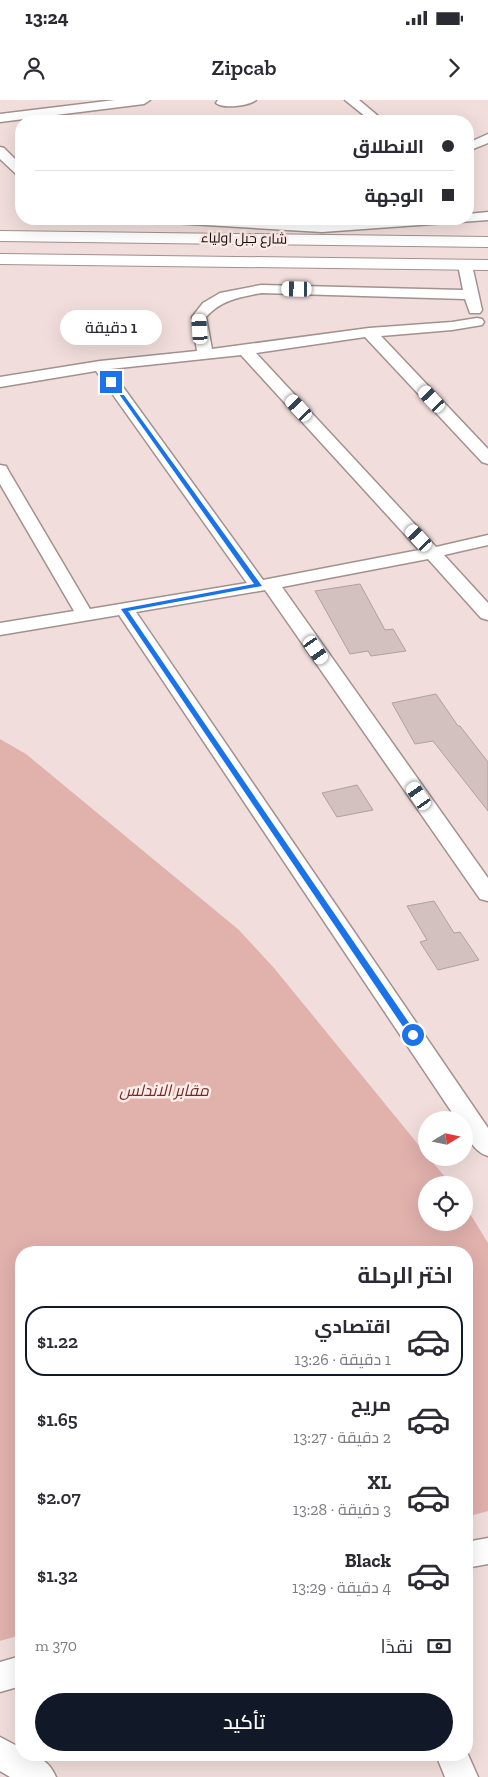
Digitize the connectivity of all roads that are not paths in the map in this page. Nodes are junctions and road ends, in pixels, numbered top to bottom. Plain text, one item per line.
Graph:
1 (144, 100) edge
2 (250, 100) edge
3 (351, 100) edge
4 (221, 102) edge
5 (24, 115) edge
6 (231, 115) dead end
7 (370, 115) edge
8 (15, 116) edge
9 (0, 118) edge
10 (488, 138) edge
11 (474, 144) edge
12 (2, 157) edge
13 (15, 167) edge
14 (488, 216) edge
15 (474, 217) edge
16 (289, 225) edge
17 (384, 225) edge
18 (345, 228) edge
19 (0, 236) edge
20 (488, 242) edge
21 (0, 259) edge
22 (465, 265) junction
23 (488, 265) edge
24 (472, 295) junction
25 (482, 327) edge
26 (369, 332) junction
27 (245, 350) junction
28 (206, 354) junction
29 (100, 366) junction
30 (0, 382) edge
31 (488, 459) edge
32 (0, 470) edge
33 (488, 540) edge
34 (433, 553) junction
35 (264, 585) junction
36 (124, 609) junction
37 (488, 614) edge
38 (86, 615) junction
39 (0, 629) edge
40 (488, 894) edge
41 (488, 1147) edge
42 (488, 1551) edge
43 (473, 1554) edge
44 (15, 1673) edge
45 (0, 1678) edge
46 (0, 1753) edge
47 (455, 1761) edge
48 (40, 1777) edge
49 (462, 1777) edge

1 - 5 street
2 - 4 street
3 - 7 street
4 - 6 street
8 - 9 street
10 - 11 street
12 - 13 street
14 - 15 street
16 - 18 street
17 - 18 street
18 - 19 highway, شارع جبل اولياء
18 - 20 highway, شارع جبل اولياء
21 - 22 highway, شارع جبل اولياء
22 - 23 highway, شارع جبل اولياء
22 - 24 street
24 - 25 street
24 - 28 street
25 - 26 street
26 - 27 street
26 - 31 street
27 - 28 street
27 - 34 street
28 - 29 street
29 - 30 street
29 - 35 street
32 - 38 street
33 - 34 street
34 - 35 street
34 - 37 street
35 - 36 street
35 - 40 street
36 - 38 street
36 - 41 street
38 - 39 street
42 - 43 street
44 - 45 street
46 - 48 street
47 - 49 street

